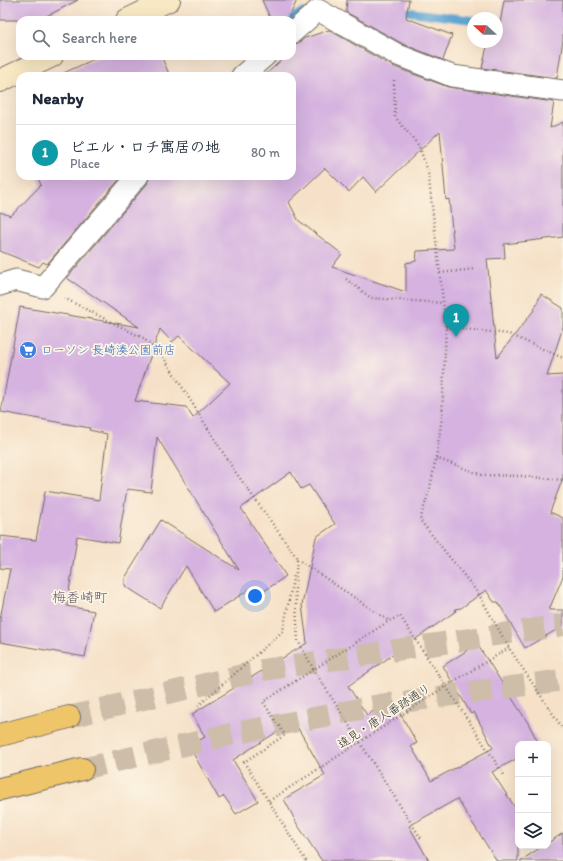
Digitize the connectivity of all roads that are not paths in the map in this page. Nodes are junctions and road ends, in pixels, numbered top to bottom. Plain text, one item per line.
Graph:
1 (169, 0) edge
2 (318, 5) edge
3 (135, 16) edge
4 (296, 29) edge
5 (44, 60) edge
6 (260, 60) edge
7 (19, 72) edge
8 (247, 72) edge
9 (16, 73) edge
10 (0, 81) edge
11 (563, 90) edge
12 (135, 180) edge
13 (0, 285) edge
14 (70, 717) tunnel mouth
15 (0, 735) edge
16 (82, 769) tunnel mouth
17 (0, 789) edge

1 - 3 street
2 - 4 street
2 - 11 street
5 - 7 street
6 - 8 street
9 - 10 street
12 - 13 street
14 - 15 highway
16 - 17 highway

